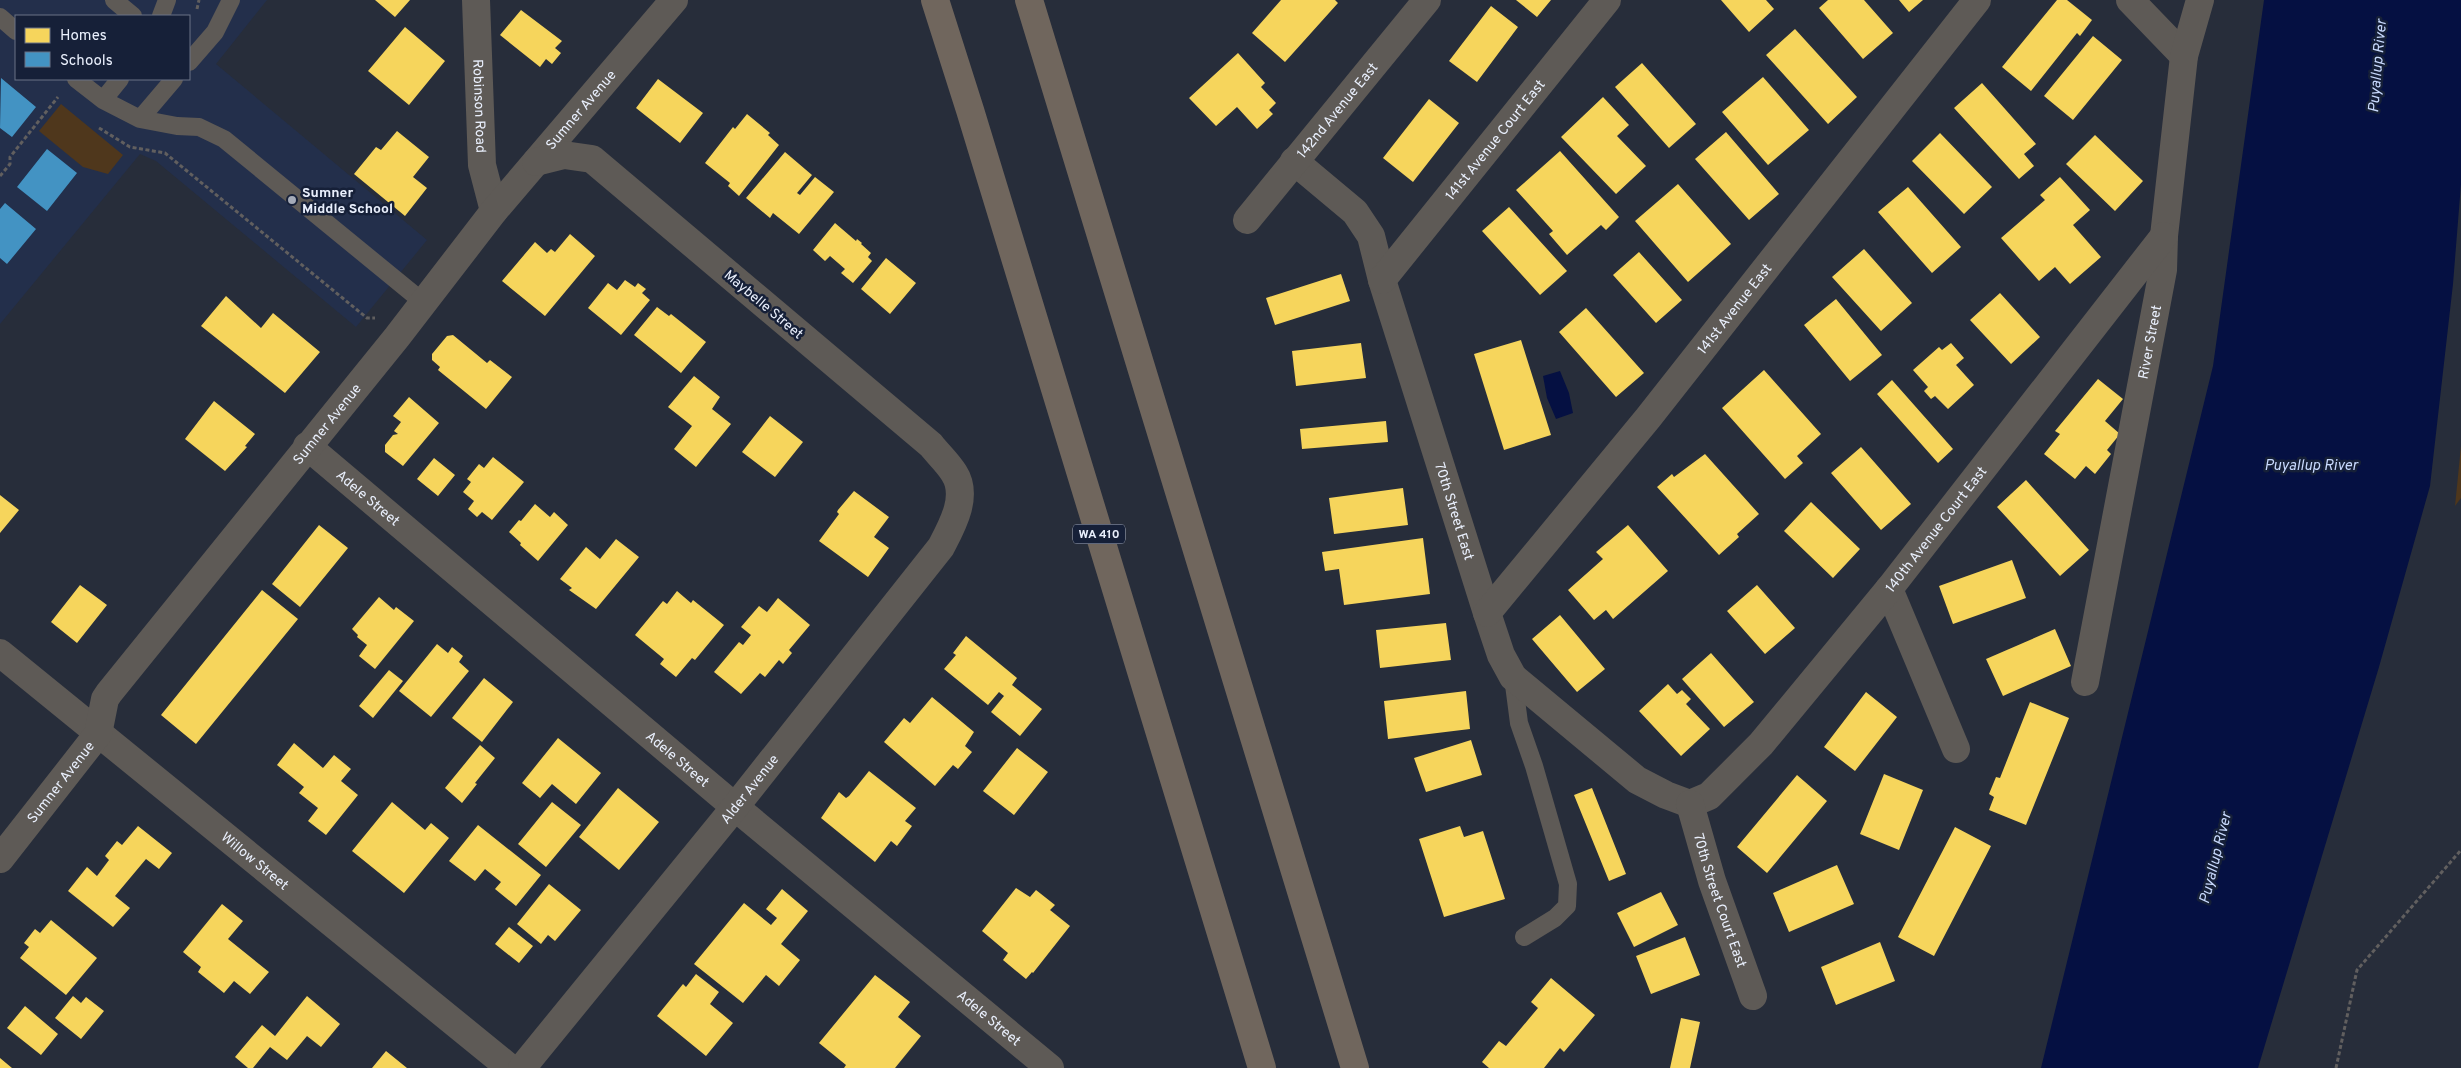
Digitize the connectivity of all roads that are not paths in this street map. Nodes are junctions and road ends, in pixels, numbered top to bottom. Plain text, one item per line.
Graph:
1 (114, 0) edge
2 (167, 0) edge
3 (231, 0) edge
4 (476, 0) edge
5 (674, 0) edge
6 (935, 0) edge
7 (1029, 0) edge
8 (1426, 0) edge
9 (1607, 0) edge
10 (1977, 0) edge
11 (2130, 0) edge
12 (2200, 0) edge
13 (132, 15) edge
14 (161, 15) edge
15 (0, 18) edge
16 (15, 29) edge
17 (2184, 56) junction
18 (190, 61) edge
19 (77, 80) edge
20 (119, 80) edge
21 (173, 80) edge
22 (103, 100) junction
23 (140, 119) junction
24 (1294, 161) junction
25 (536, 162) junction
26 (494, 211) junction
27 (1247, 220) dead end
28 (2164, 236) junction
29 (1382, 280) junction
30 (423, 302) junction
31 (307, 446) junction
32 (960, 500) joint
33 (1889, 590) junction
34 (1487, 613) junction
35 (0, 653) edge
36 (1513, 676) junction
37 (2085, 682) dead end
38 (98, 734) junction
39 (1956, 750) dead end
40 (1690, 804) junction
41 (735, 807) junction
42 (0, 859) edge
43 (1524, 937) dead end
44 (1753, 996) dead end
45 (510, 1068) edge
46 (522, 1068) edge
47 (1050, 1068) edge
48 (1262, 1068) edge
49 (1355, 1068) edge

1 - 13 lane
2 - 14 lane
3 - 18 lane
4 - 26 street, Robinson Road
5 - 25 street, Sumner Avenue
6 - 48 highway, WA 410
7 - 49 highway
8 - 24 street, 142nd Avenue East
9 - 29 street, 141st Avenue Court East
10 - 34 street, 141st Avenue East
11 - 17 street
12 - 17 street, River Street
15 - 16 lane
17 - 28 street, River Street
19 - 22 lane
20 - 22 lane
21 - 23 lane
22 - 23 lane
23 - 30 lane
24 - 27 street, 142nd Avenue East
24 - 29 street, 70th Street East
25 - 26 street, Sumner Avenue
25 - 32 street, Maybelle Street
26 - 30 street, Sumner Avenue
28 - 33 street, 140th Avenue Court East
28 - 37 street, River Street
29 - 34 street, 70th Street East
30 - 31 street, Sumner Avenue
31 - 38 street, Sumner Avenue
31 - 41 street, Adele Street
32 - 41 street, Alder Avenue
33 - 39 street
33 - 40 street, 140th Avenue Court East
34 - 36 street, 70th Street East
35 - 38 street, Willow Street
36 - 40 street, 70th Street East
36 - 43 lane
38 - 42 street, Sumner Avenue
38 - 45 street, Willow Street
40 - 44 street, 70th Street Court East
41 - 46 street, Alder Avenue
41 - 47 street, Adele Street

